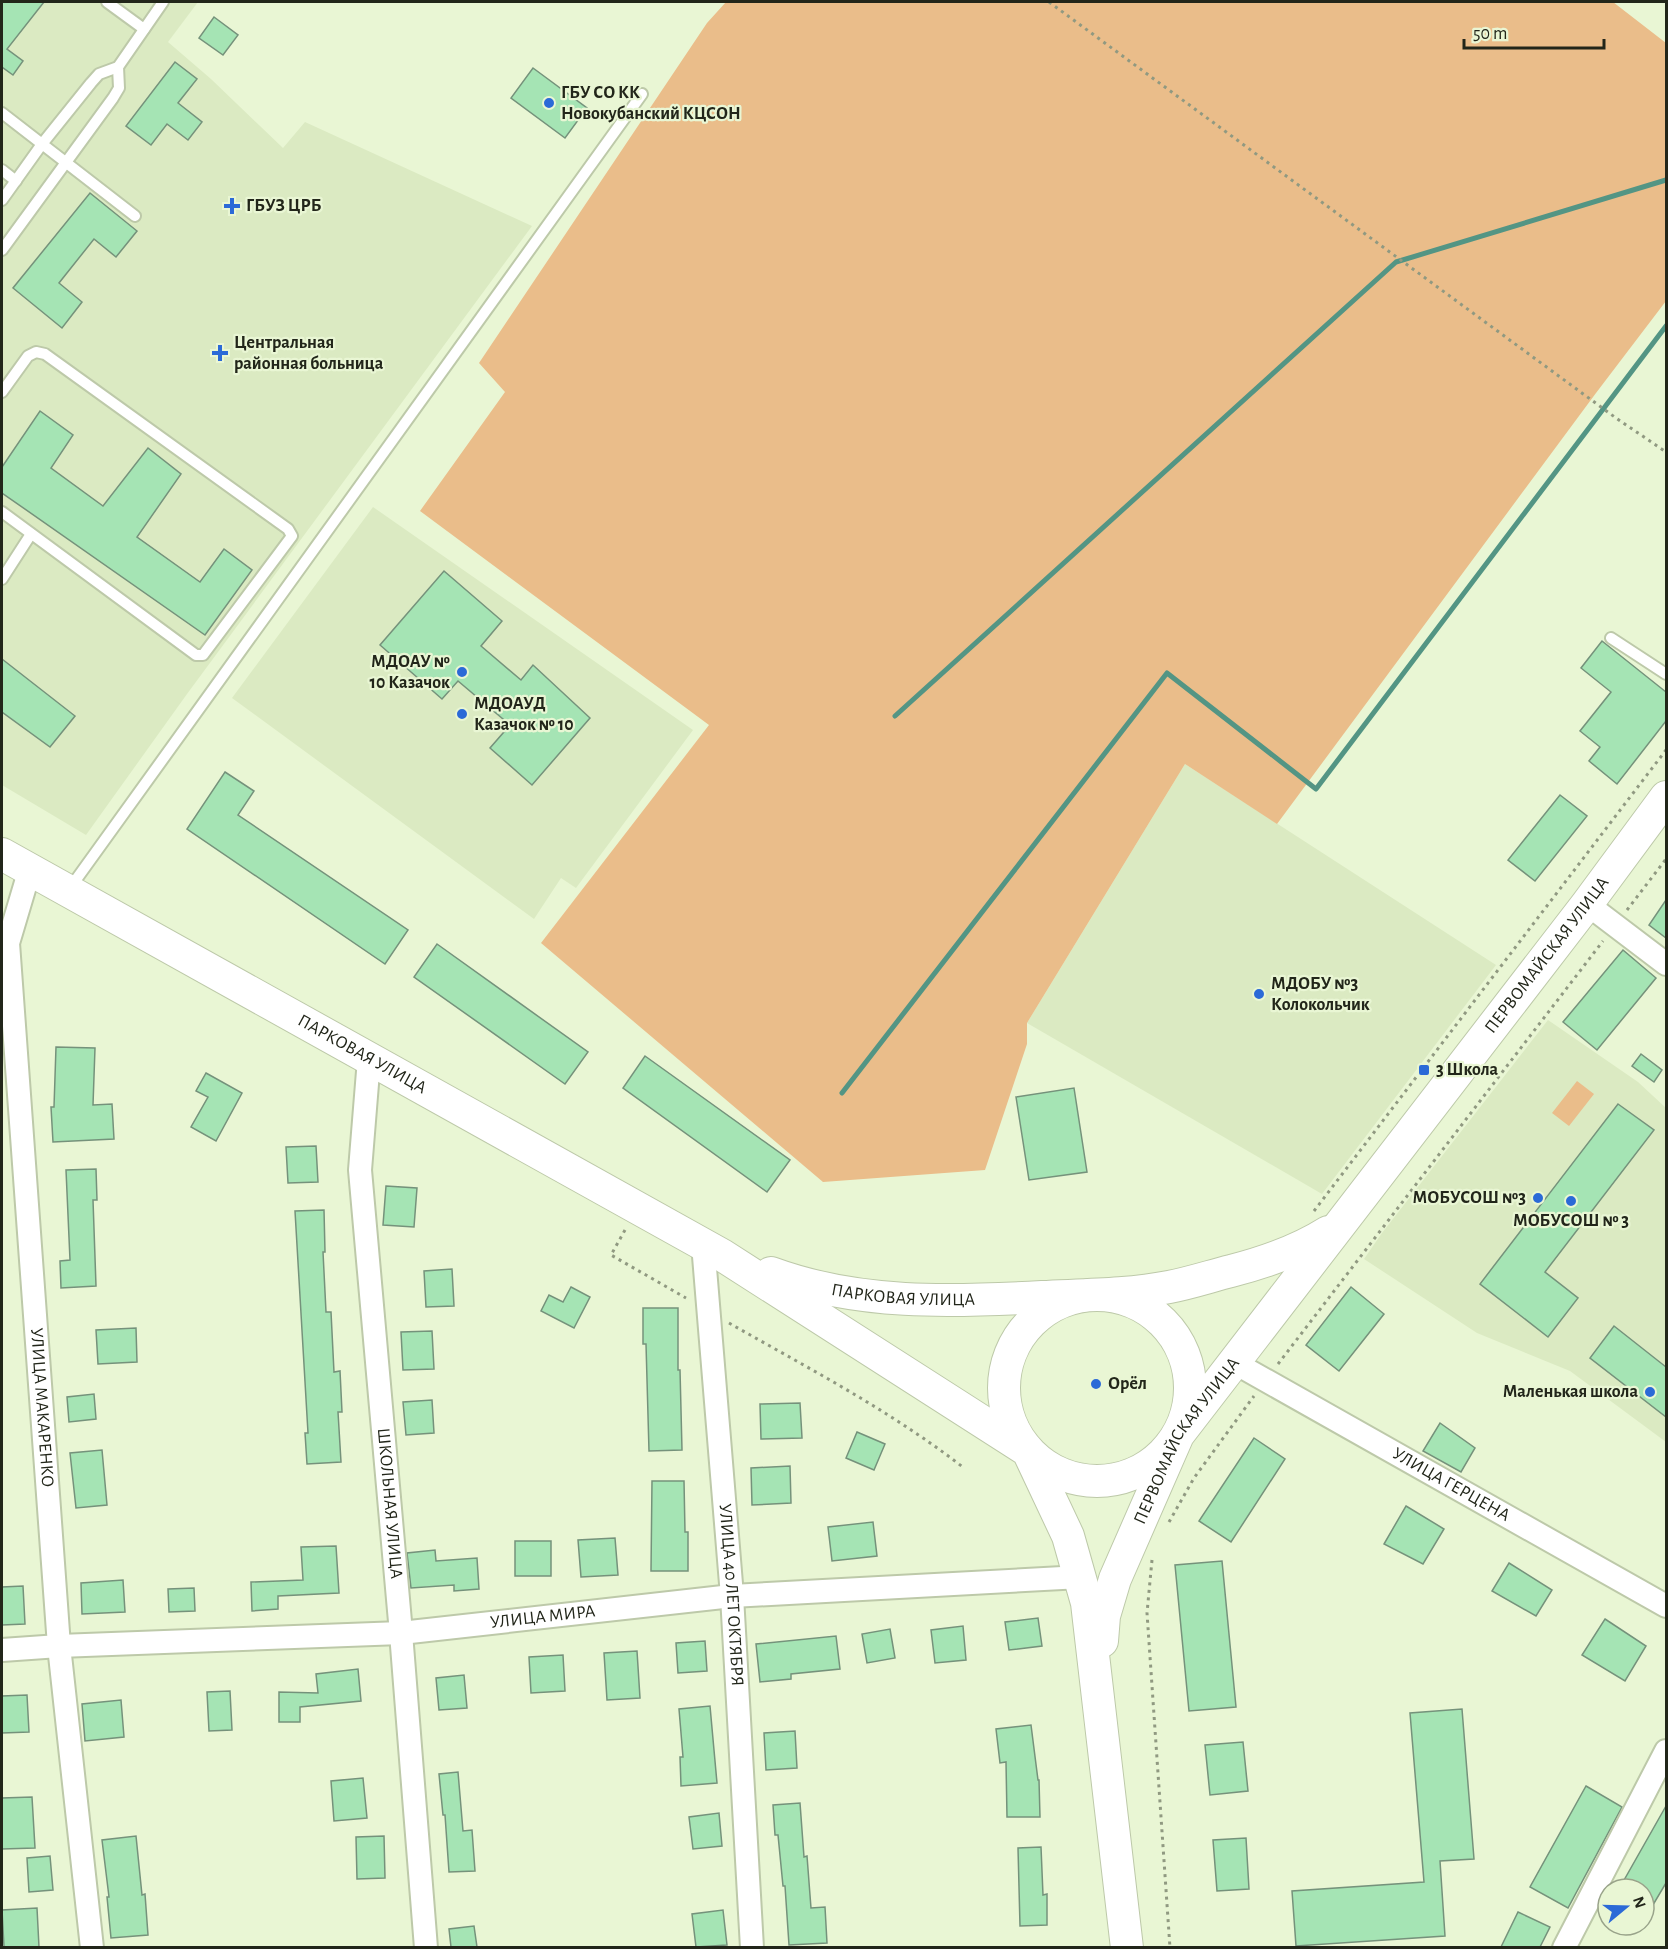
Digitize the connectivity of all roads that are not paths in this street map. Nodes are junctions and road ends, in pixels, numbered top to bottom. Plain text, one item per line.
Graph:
1 (107, 2) edge
2 (163, 2) edge
3 (144, 29) junction
4 (118, 67) junction
5 (642, 94) dead end
6 (2, 113) edge
7 (42, 144) junction
8 (66, 161) junction
9 (2, 170) edge
10 (16, 181) junction
11 (2, 200) edge
12 (135, 216) dead end
13 (2, 250) edge
14 (2, 392) edge
15 (2, 512) edge
16 (31, 534) junction
17 (2, 579) edge
18 (1611, 638) dead end
19 (1666, 674) edge
20 (1666, 797) edge
21 (2, 854) edge
22 (30, 869) junction
23 (68, 891) junction
24 (1587, 904) junction
25 (1666, 964) edge
26 (369, 1059) junction
27 (12, 1151) edge
28 (1326, 1219) junction
29 (712, 1250) junction
30 (1091, 1294) junction
31 (1234, 1363) junction
32 (1178, 1435) junction
33 (1028, 1451) junction
34 (1082, 1577) junction
35 (732, 1596) junction
36 (1666, 1606) edge
37 (401, 1633) junction
38 (59, 1646) junction
39 (2, 1650) edge
40 (1098, 1684) junction
41 (1666, 1751) edge
42 (92, 1947) edge
43 (426, 1947) edge
44 (752, 1947) edge
45 (1127, 1947) edge
46 (1564, 1947) edge

1 - 3 lane
2 - 3 lane
3 - 4 lane
4 - 7 lane
4 - 8 lane
5 - 23 lane
6 - 7 lane
7 - 8 lane
7 - 10 lane
8 - 12 lane
8 - 13 lane
9 - 10 lane
10 - 11 lane
14 - 16 lane
15 - 16 lane
16 - 17 lane
18 - 19 lane
20 - 24 main road, ПЕРВОМАЙСКАЯ УЛИЦА
21 - 22 main road, ПАРКОВАЯ УЛИЦА
22 - 23 main road, ПАРКОВАЯ УЛИЦА
22 - 27 street, УЛИЦА МАКАРЕНКО
23 - 26 main road, ПАРКОВАЯ УЛИЦА
24 - 25 street
24 - 28 main road, ПЕРВОМАЙСКАЯ УЛИЦА
26 - 29 main road, ПАРКОВАЯ УЛИЦА
26 - 37 street, ШКОЛЬНАЯ УЛИЦА
27 - 38 street, УЛИЦА МАКАРЕНКО
28 - 30 main road, ПЕРВОМАЙСКАЯ УЛИЦА
28 - 31 main road, ПЕРВОМАЙСКАЯ УЛИЦА
29 - 30 main road, ПАРКОВАЯ УЛИЦА
29 - 33 main road, ПАРКОВАЯ УЛИЦА
29 - 35 street, УЛИЦА 40 ЛЕТ ОКТЯБРЯ
30 - 32 main road
30 - 33 main road
31 - 32 main road, ПЕРВОМАЙСКАЯ УЛИЦА
31 - 36 street, УЛИЦА ГЕРЦЕНА
32 - 33 main road
32 - 40 main road, ПЕРВОМАЙСКАЯ УЛИЦА
33 - 34 main road, ПЕРВОМАЙСКАЯ УЛИЦА
34 - 35 street, УЛИЦА МИРА
34 - 40 main road, ПЕРВОМАЙСКАЯ УЛИЦА
35 - 37 street, УЛИЦА МИРА
35 - 44 street, УЛИЦА 40 ЛЕТ ОКТЯБРЯ
37 - 38 street, УЛИЦА МИРА
37 - 43 street, ШКОЛЬНАЯ УЛИЦА
38 - 39 street, УЛИЦА МИРА
38 - 42 street, УЛИЦА МАКАРЕНКО
40 - 45 main road, ПЕРВОМАЙСКАЯ УЛИЦА
41 - 46 street

